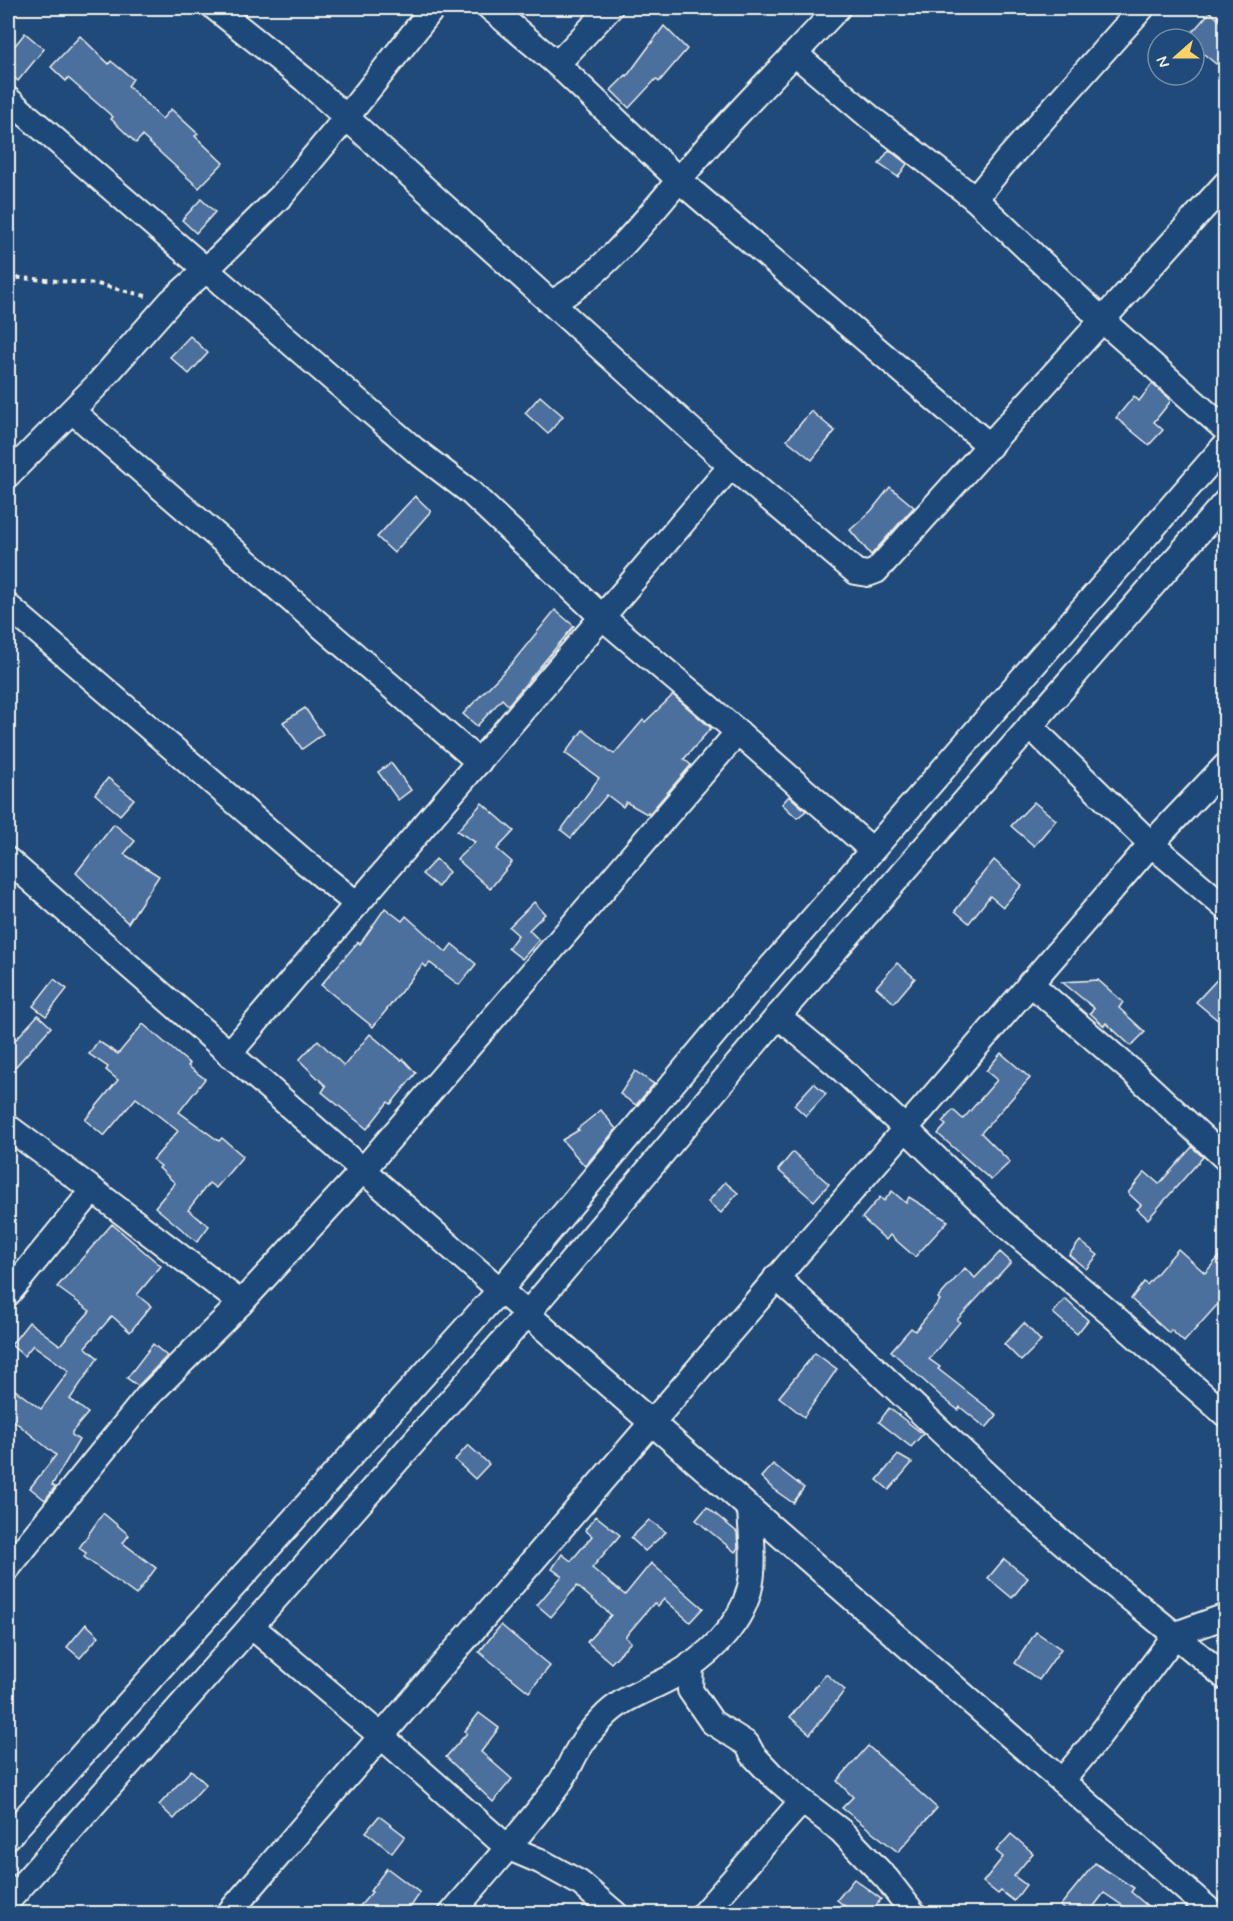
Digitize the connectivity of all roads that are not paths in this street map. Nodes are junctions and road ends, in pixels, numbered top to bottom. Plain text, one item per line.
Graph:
1 (215, 8) edge
2 (433, 8) edge
3 (490, 8) edge
4 (610, 8) edge
5 (838, 8) edge
6 (1142, 8) edge
7 (795, 54) junction
8 (557, 64) junction
9 (8, 99) edge
10 (346, 118) junction
11 (680, 181) junction
12 (1226, 183) edge
13 (975, 199) junction
14 (207, 269) junction
15 (550, 303) junction
16 (1103, 321) junction
17 (72, 411) junction
18 (1226, 430) edge
19 (1226, 444) edge
20 (990, 446) junction
21 (732, 466) junction
22 (8, 476) edge
23 (1226, 501) edge
24 (8, 606) edge
25 (602, 617) junction
26 (1030, 726) junction
27 (738, 732) junction
28 (478, 762) junction
29 (1226, 765) edge
30 (1151, 844) junction
31 (872, 850) junction
32 (8, 860) edge
33 (357, 904) junction
34 (1226, 908) edge
35 (1030, 983) junction
36 (778, 1016) junction
37 (229, 1054) junction
38 (8, 1127) edge
39 (905, 1128) junction
40 (1226, 1159) edge
41 (363, 1170) junction
42 (93, 1190) junction
43 (776, 1278) junction
44 (500, 1290) junction
45 (8, 1294) edge
46 (241, 1303) junction
47 (527, 1314) junction
48 (1226, 1415) edge
49 (651, 1423) junction
50 (750, 1509) junction
51 (8, 1568) edge
52 (1226, 1616) edge
53 (251, 1626) junction
54 (1176, 1634) junction
55 (691, 1664) junction
56 (1226, 1678) edge
57 (381, 1736) junction
58 (1062, 1781) junction
59 (802, 1801) junction
60 (8, 1837) edge
61 (507, 1847) junction
62 (14, 1904) edge
63 (228, 1914) edge
64 (451, 1914) edge
65 (616, 1914) edge
66 (703, 1914) edge
67 (914, 1914) edge
68 (1214, 1914) edge

1 - 10 street
2 - 10 street
3 - 8 street
4 - 8 street
5 - 7 street
6 - 13 street
7 - 11 street
7 - 13 street
8 - 11 street
9 - 14 street
10 - 14 street
10 - 15 street
11 - 15 street
11 - 20 street
12 - 16 street
13 - 16 street
14 - 17 street
14 - 25 street
15 - 21 street
16 - 18 street
16 - 20 street
17 - 22 street
17 - 28 street
19 - 31 street
20 - 21 street
21 - 25 street
23 - 26 street
24 - 33 street
25 - 27 street
25 - 28 street
26 - 30 street
26 - 36 street
27 - 31 street
27 - 41 street
28 - 33 street
29 - 30 street
30 - 34 street
30 - 35 street
31 - 44 street
32 - 37 street
33 - 37 street
35 - 39 street
35 - 40 street
36 - 39 street
36 - 47 street
37 - 41 street
38 - 42 street
39 - 43 street
39 - 48 street
41 - 44 street
41 - 46 street
42 - 45 street
42 - 46 street
43 - 49 street
43 - 54 street
44 - 47 street
44 - 60 street
46 - 51 street
47 - 49 street
47 - 53 street
49 - 50 street
49 - 57 street
50 - 55 street
50 - 58 street
52 - 54 street
53 - 57 street
53 - 62 street
54 - 56 street
54 - 58 street
55 - 59 street
55 - 61 street
57 - 61 street
57 - 63 street
58 - 68 street
59 - 66 street
59 - 67 street
61 - 64 street
61 - 65 street

